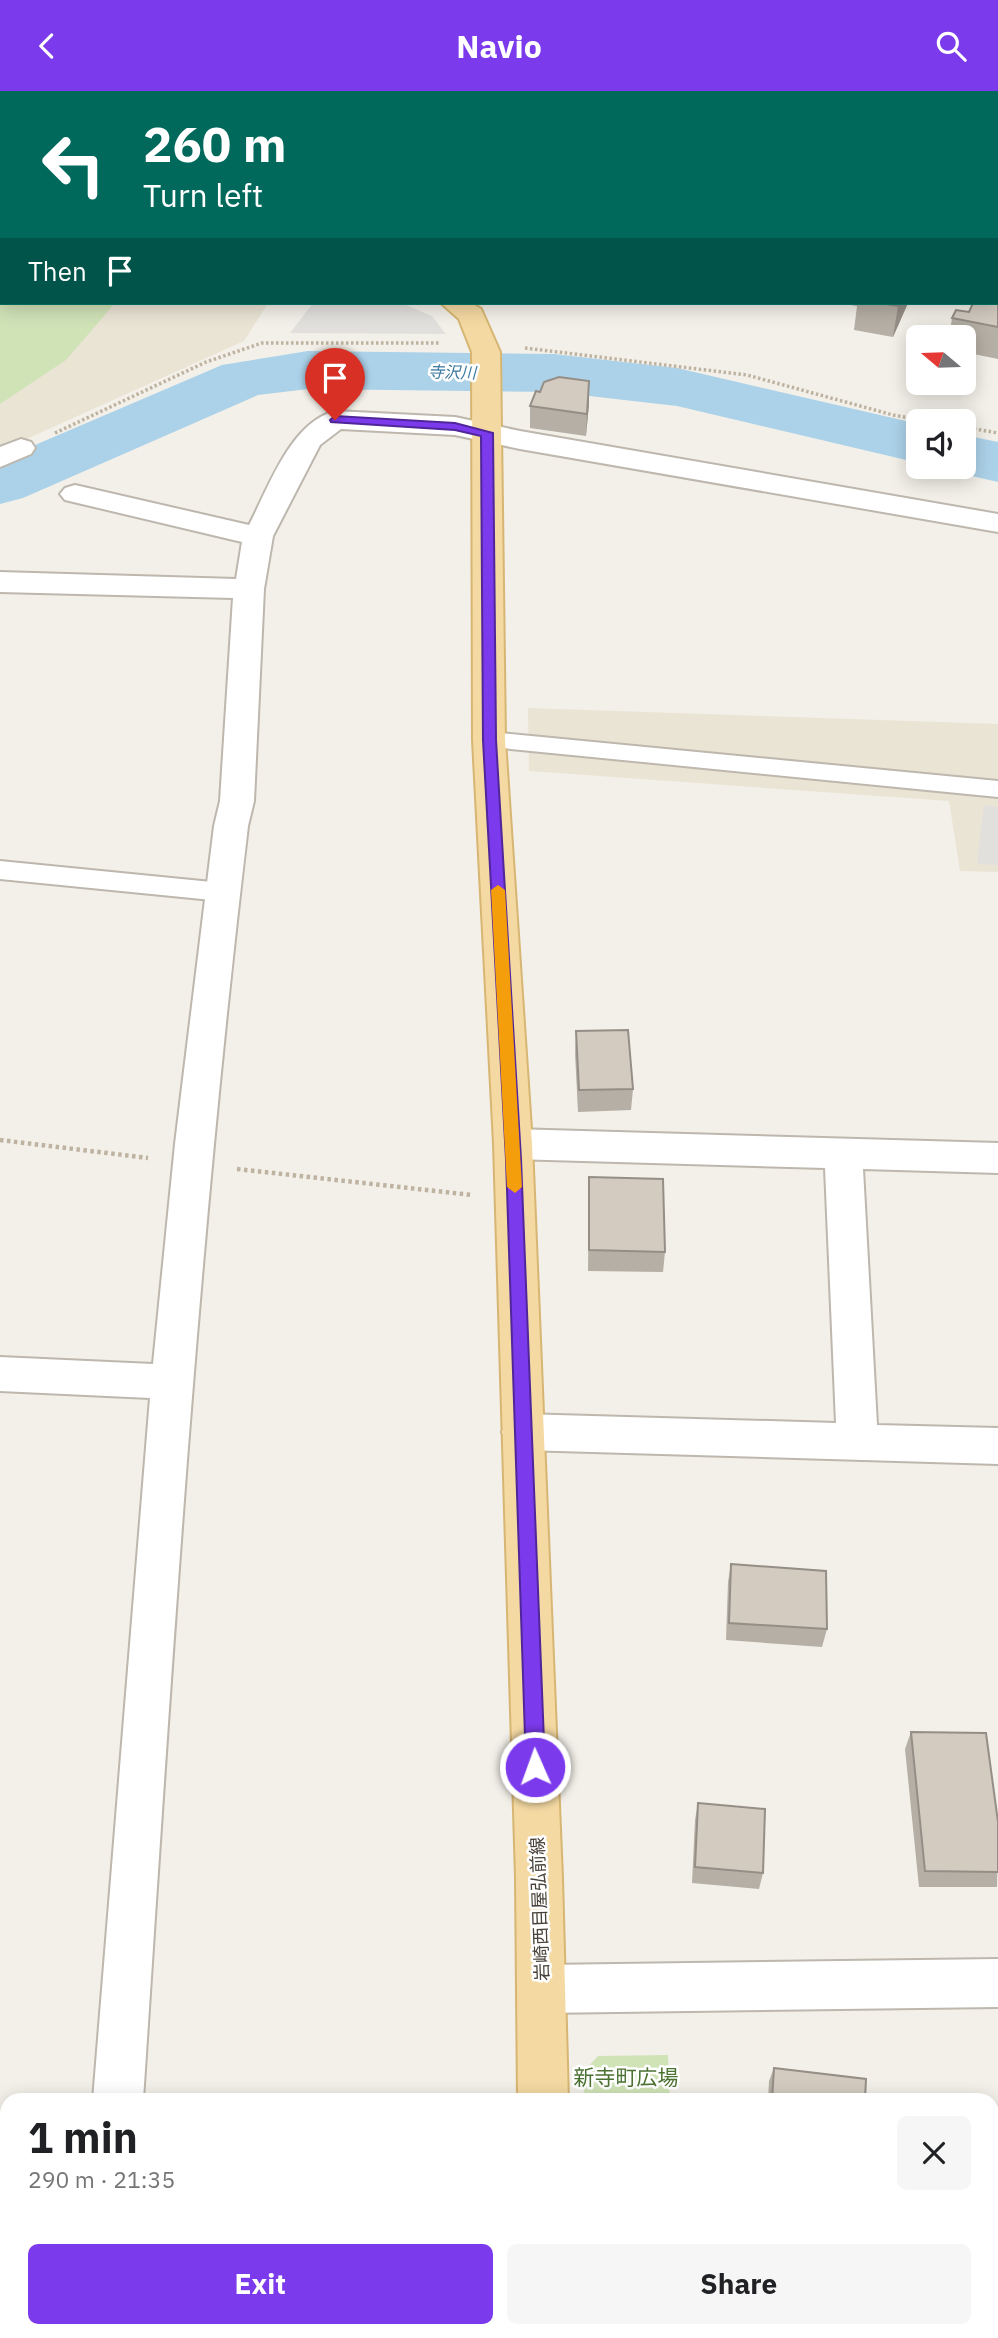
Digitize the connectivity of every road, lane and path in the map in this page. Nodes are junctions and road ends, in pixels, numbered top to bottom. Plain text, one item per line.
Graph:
1 (457, 305) edge
2 (485, 349) junction
3 (906, 417) edge
4 (487, 428) junction
5 (976, 429) edge
6 (998, 433) edge
7 (11, 453) edge
8 (75, 494) dead end
9 (998, 523) edge
10 (258, 536) junction
11 (0, 582) edge
12 (249, 589) junction
13 (489, 740) junction
14 (998, 789) edge
15 (0, 870) edge
16 (222, 892) junction
17 (0, 1140) edge
18 (513, 1144) junction
19 (843, 1155) junction
20 (998, 1158) edge
21 (193, 1164) junction
22 (480, 1196) dead end
23 (0, 1374) edge
24 (172, 1382) junction
25 (523, 1432) junction
26 (857, 1440) junction
27 (998, 1446) edge
28 (998, 1983) edge
29 (542, 1989) junction
30 (119, 2093) edge
31 (543, 2093) edge

1 - 2 main road, 岩崎西目屋弘前線
2 - 3 path
2 - 4 main road, 岩崎西目屋弘前線
2 - 7 path
4 - 9 street
4 - 10 street
4 - 13 main road, 岩崎西目屋弘前線
5 - 6 path
8 - 10 street
10 - 12 street
11 - 12 street
12 - 16 street
13 - 14 lane
13 - 18 main road, 岩崎西目屋弘前線
15 - 16 lane
16 - 21 street
17 - 21 path
18 - 19 street
18 - 25 main road, 岩崎西目屋弘前線
19 - 20 street
19 - 26 street
21 - 22 path
21 - 24 street
23 - 24 street
24 - 30 street
25 - 26 street
25 - 29 main road, 岩崎西目屋弘前線
26 - 27 street
28 - 29 street
29 - 31 main road, 岩崎西目屋弘前線

